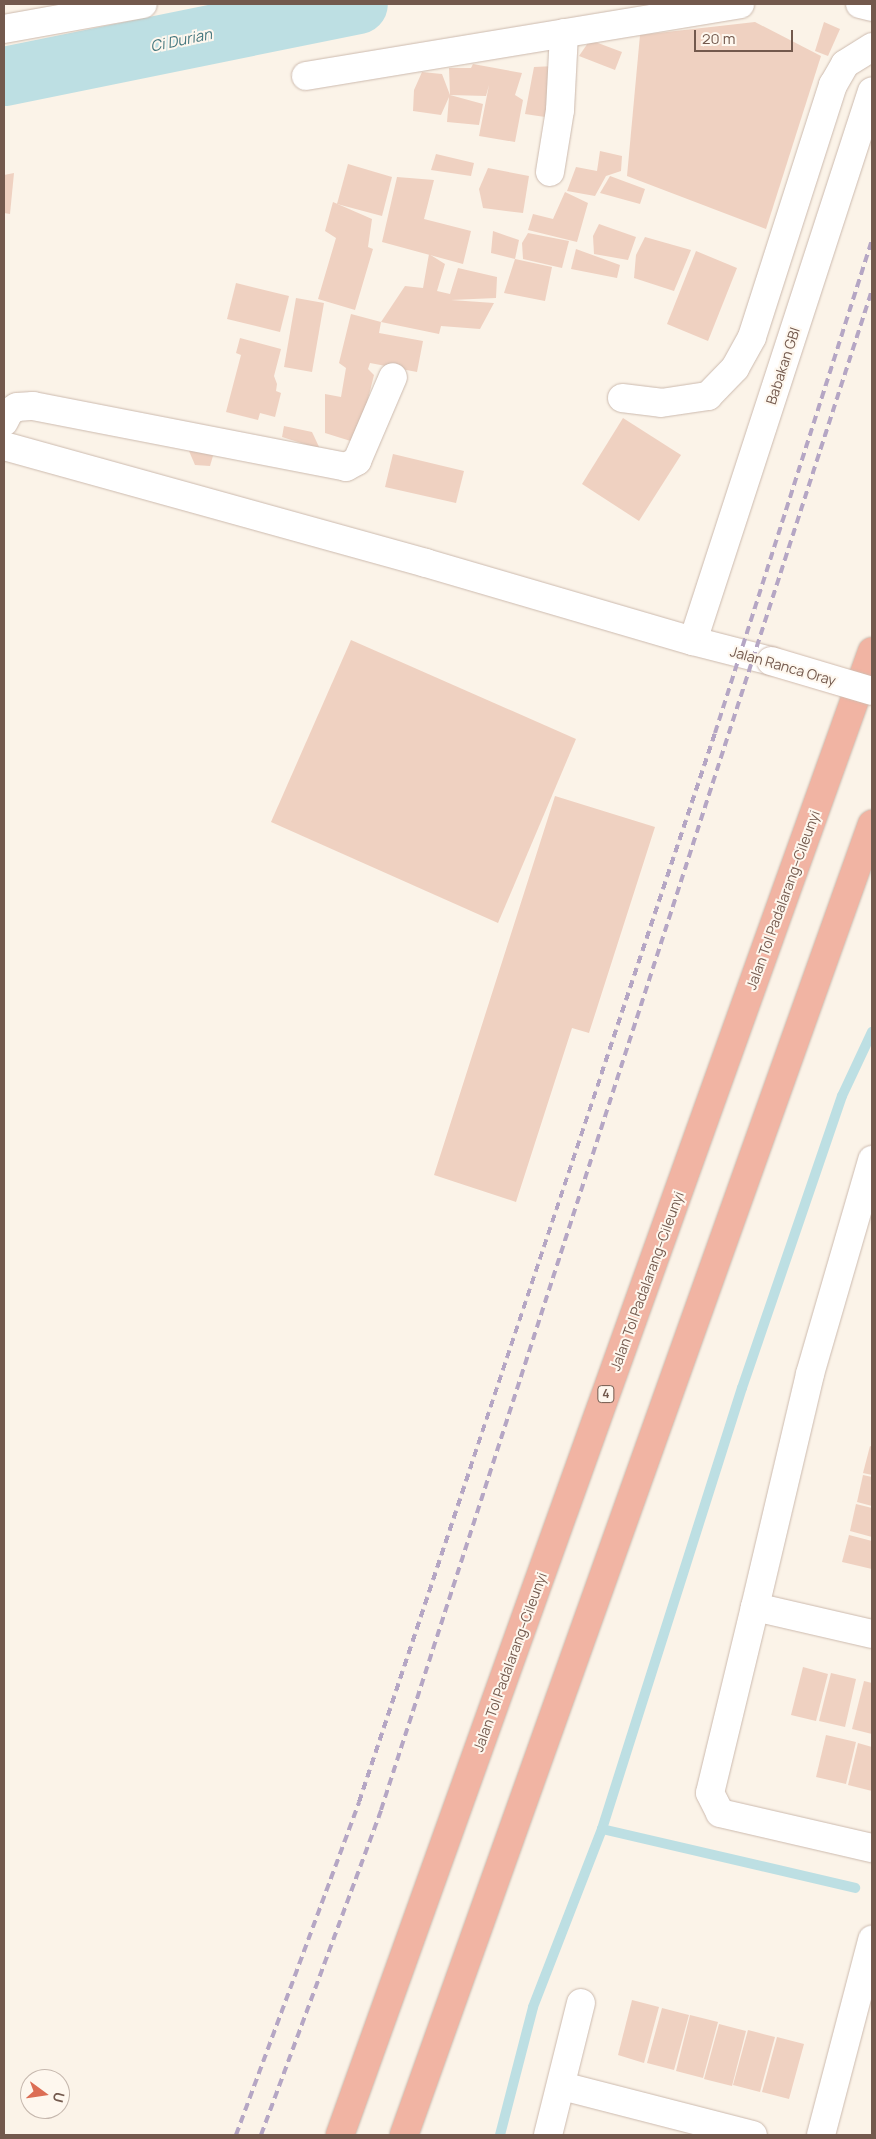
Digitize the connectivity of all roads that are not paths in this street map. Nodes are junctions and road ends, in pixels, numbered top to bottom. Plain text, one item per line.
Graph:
1 (143, 4) edge
2 (740, 4) edge
3 (860, 4) edge
4 (872, 7) edge
5 (4, 29) edge
6 (564, 33) junction
7 (872, 47) edge
8 (306, 76) dead end
9 (872, 91) edge
10 (550, 172) dead end
11 (393, 377) dead end
12 (622, 398) dead end
13 (4, 422) edge
14 (4, 446) edge
15 (694, 641) junction
16 (872, 652) edge
17 (872, 691) edge
18 (872, 824) edge
19 (872, 1160) edge
20 (755, 1607) junction
21 (872, 1634) edge
22 (872, 1848) edge
23 (872, 1940) edge
24 (581, 2003) dead end
25 (562, 2086) junction
26 (340, 2135) edge
27 (404, 2135) edge
28 (548, 2135) edge
29 (754, 2135) edge
30 (821, 2135) edge

1 - 5 street
2 - 6 street
3 - 4 street
6 - 8 street
6 - 10 street
7 - 12 street
9 - 15 street, Babakan GBI
11 - 13 street
14 - 15 street, Jalan Ranca Oray
15 - 17 street, Jalan Ranca Oray, bridge
16 - 26 highway, Jalan Tol Padalarang–Cileunyi / 4
18 - 27 highway
19 - 20 street
20 - 21 street
20 - 22 street
23 - 30 street
24 - 25 street
25 - 28 street
25 - 29 street

